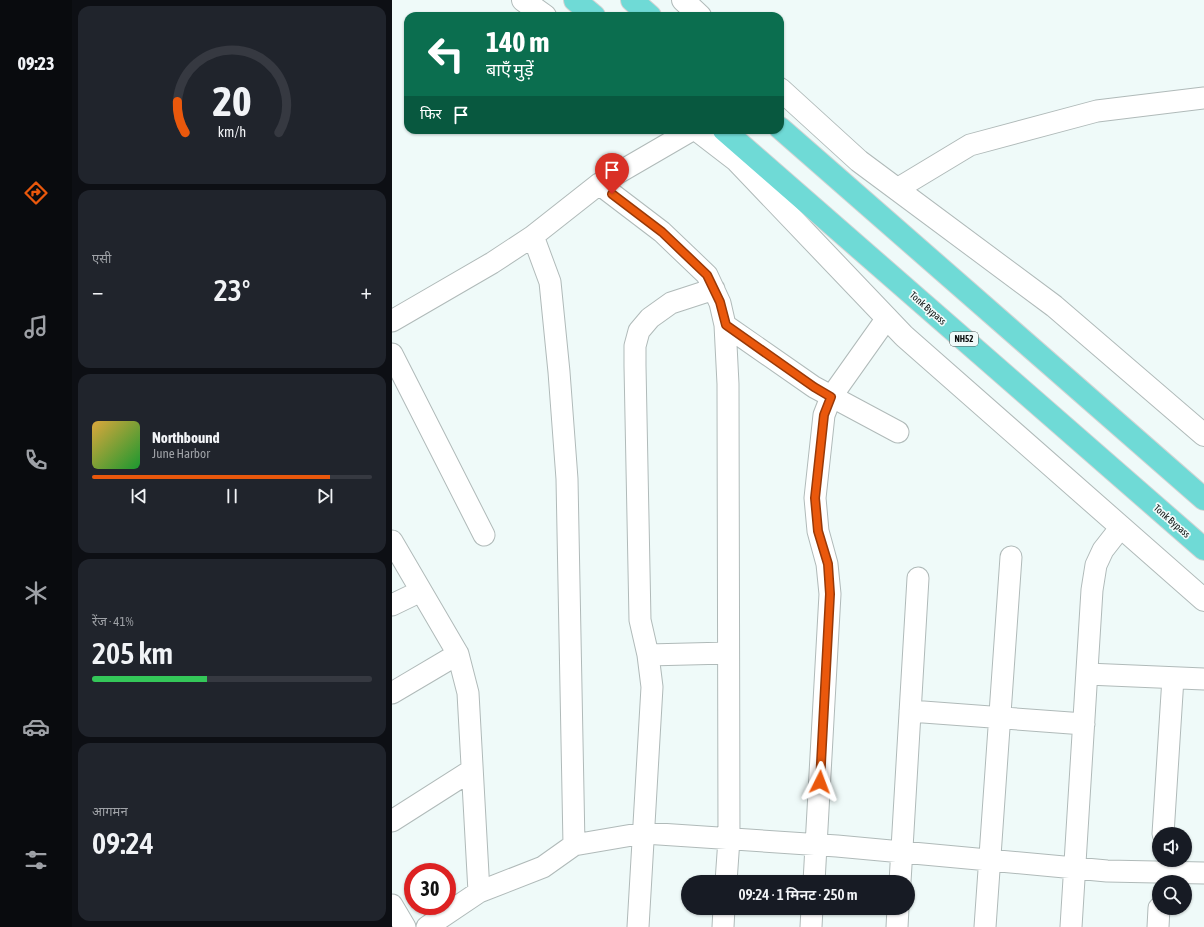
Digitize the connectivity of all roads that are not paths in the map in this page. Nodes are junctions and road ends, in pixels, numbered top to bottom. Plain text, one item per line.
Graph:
1 (523, 0) edge
2 (575, 0) edge
3 (632, 0) edge
4 (683, 0) edge
5 (540, 12) edge
6 (589, 12) edge
7 (646, 12) edge
8 (696, 12) edge
9 (784, 93) edge
10 (1204, 98) edge
11 (784, 131) edge
12 (685, 134) edge
13 (702, 134) edge
14 (729, 134) edge
15 (599, 184) junction
16 (897, 189) junction
17 (533, 236) junction
18 (714, 289) junction
19 (394, 315) edge
20 (887, 318) junction
21 (726, 325) junction
22 (392, 354) edge
23 (831, 397) junction
24 (898, 432) dead end
25 (1204, 435) edge
26 (1204, 498) edge
27 (1121, 527) junction
28 (484, 535) dead end
29 (392, 542) edge
30 (1204, 549) edge
31 (1011, 557) dead end
32 (918, 578) dead end
33 (421, 591) junction
34 (1204, 600) edge
35 (392, 605) edge
36 (728, 653) junction
37 (458, 654) junction
38 (648, 656) junction
39 (1087, 674) junction
40 (1173, 678) junction
41 (1204, 680) edge
42 (392, 694) edge
43 (910, 711) junction
44 (1000, 718) junction
45 (1084, 724) junction
46 (472, 770) junction
47 (392, 821) edge
48 (1163, 827) edge
49 (644, 833) junction
50 (729, 839) junction
51 (574, 845) junction
52 (816, 845) junction
53 (902, 852) junction
54 (990, 860) junction
55 (1076, 868) junction
56 (1161, 871) edge
57 (1204, 873) edge
58 (726, 875) edge
59 (814, 875) edge
60 (900, 875) edge
61 (478, 892) junction
62 (392, 905) edge
63 (724, 915) edge
64 (812, 915) edge
65 (898, 915) edge
66 (1159, 915) edge
67 (405, 927) edge
68 (427, 927) edge
69 (638, 927) edge
70 (723, 927) edge
71 (811, 927) edge
72 (897, 927) edge
73 (985, 927) edge
74 (1071, 927) edge
75 (1158, 927) edge

1 - 5 street
2 - 6 highway
3 - 7 highway
4 - 8 street
9 - 16 street
10 - 16 street
11 - 26 highway
12 - 15 street
13 - 20 street
14 - 30 highway, Tonk Bypass / NH52
15 - 17 street
15 - 18 street
16 - 25 street
17 - 19 street
17 - 51 street
18 - 21 street
18 - 38 street
20 - 23 street
20 - 27 street
21 - 23 street
21 - 36 street
22 - 28 street
23 - 24 street
23 - 52 street
27 - 34 street
27 - 39 street
29 - 33 street
31 - 44 street
32 - 43 street
33 - 35 street
33 - 37 street
36 - 38 street
36 - 50 street
37 - 42 street
37 - 46 street
38 - 49 street
39 - 40 street
39 - 45 street
40 - 41 street
40 - 48 street
43 - 44 street
43 - 53 street
44 - 45 street
44 - 54 street
45 - 55 street
46 - 47 street
46 - 61 street
49 - 50 street
49 - 51 street
49 - 69 street
50 - 52 street
50 - 58 street
51 - 61 street
52 - 53 street
52 - 59 street
53 - 54 street
53 - 60 street
54 - 55 street
54 - 73 street
55 - 56 street
55 - 74 street
56 - 57 street
61 - 68 street
62 - 67 street
63 - 70 street
64 - 71 street
65 - 72 street
66 - 75 street

